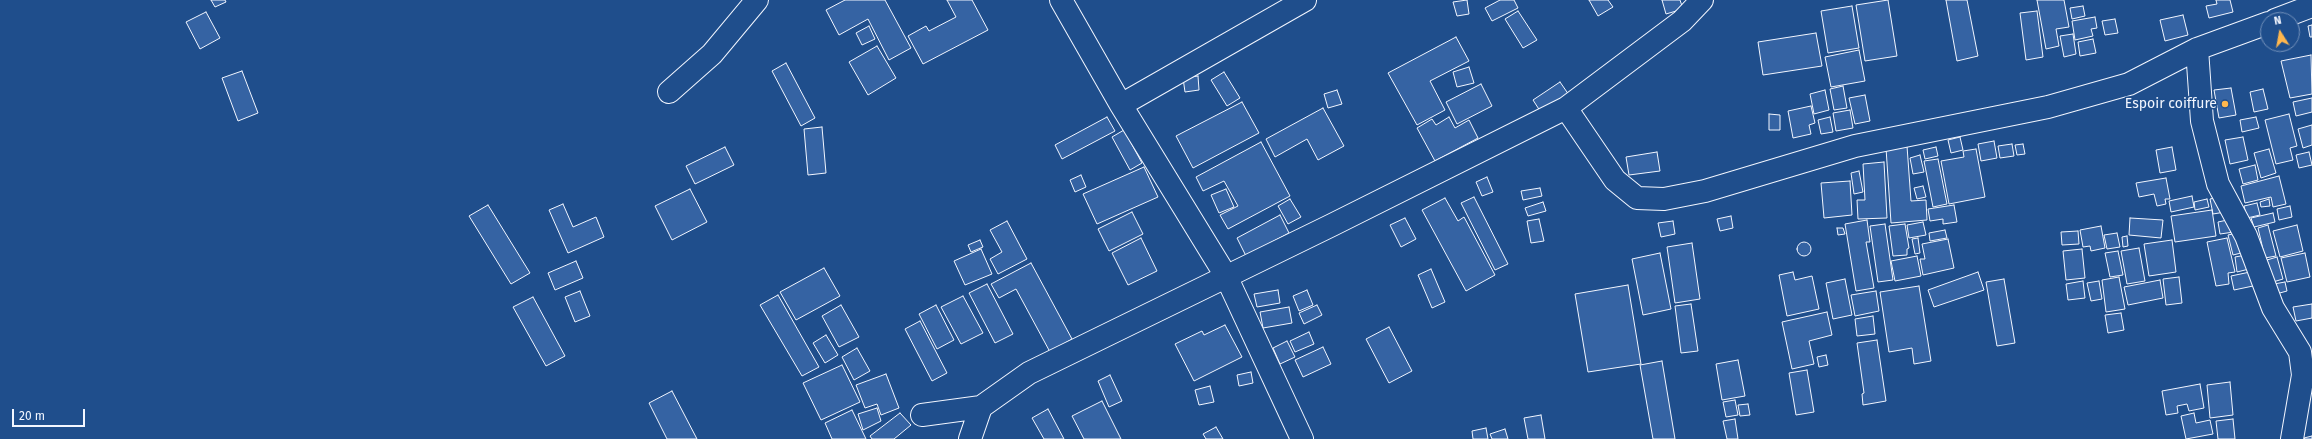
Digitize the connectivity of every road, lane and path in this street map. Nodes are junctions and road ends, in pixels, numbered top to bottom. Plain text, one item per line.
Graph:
1 (757, 0) edge
2 (1061, 0) edge
3 (1305, 0) edge
4 (1702, 0) edge
5 (2312, 6) edge
6 (2296, 12) edge
7 (2260, 26) edge
8 (2197, 50) junction
9 (669, 92) dead end
10 (1121, 105) junction
11 (1566, 108) junction
12 (1226, 276) junction
13 (981, 407) junction
14 (922, 415) dead end
15 (970, 439) edge
16 (1302, 439) edge
17 (2292, 439) edge

1 - 9 street
2 - 10 street
3 - 10 street
4 - 11 street
5 - 6 street
7 - 8 street
8 - 11 street
8 - 17 street
10 - 12 street
11 - 12 street
12 - 13 street
12 - 16 street
13 - 14 street
13 - 15 street

